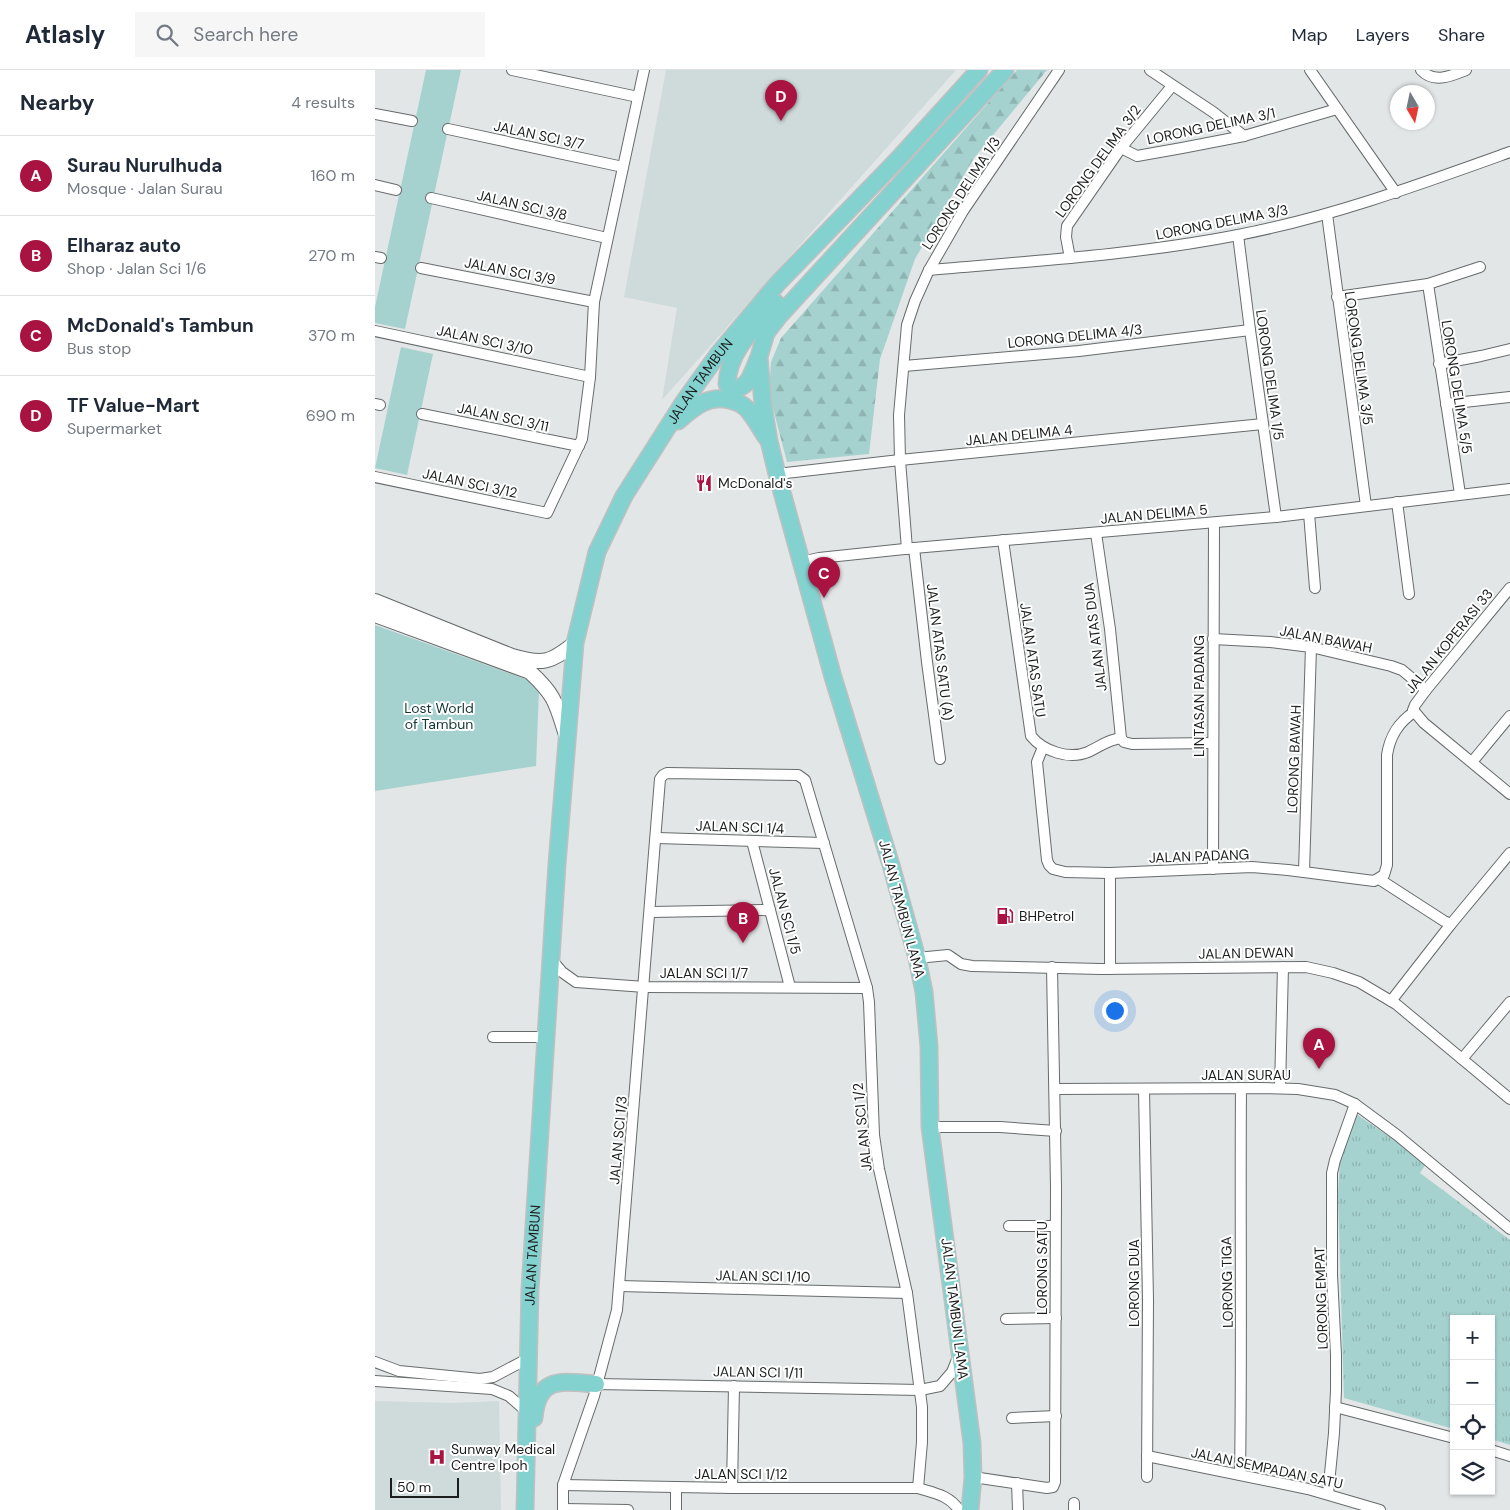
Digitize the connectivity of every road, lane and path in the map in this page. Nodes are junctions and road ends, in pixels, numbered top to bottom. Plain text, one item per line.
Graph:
1 (512, 70) edge
2 (644, 70) edge
3 (979, 70) edge
4 (1005, 70) edge
5 (1059, 70) edge
6 (1150, 70) edge
7 (1311, 70) edge
8 (1421, 70) edge
9 (1465, 70) edge
10 (1172, 86) junction
11 (638, 98) junction
12 (1337, 109) junction
13 (375, 114) edge
14 (412, 121) dead end
15 (449, 129) dead end
16 (1245, 136) junction
17 (1121, 148) junction
18 (1510, 152) edge
19 (623, 167) junction
20 (375, 185) edge
21 (396, 190) dead end
22 (1396, 193) junction
23 (431, 198) dead end
24 (847, 211) junction
25 (1327, 214) junction
26 (1238, 235) junction
27 (607, 238) junction
28 (1070, 258) junction
29 (421, 268) dead end
30 (1480, 268) dead end
31 (929, 270) junction
32 (1427, 284) junction
33 (1337, 298) junction
34 (594, 302) junction
35 (1250, 330) junction
36 (375, 331) edge
37 (1510, 349) edge
38 (759, 357) junction
39 (1439, 364) junction
40 (904, 366) junction
41 (590, 377) junction
42 (1510, 397) edge
43 (1446, 404) junction
44 (422, 414) dead end
45 (1263, 424) junction
46 (669, 428) junction
47 (769, 441) junction
48 (579, 446) junction
49 (900, 460) junction
50 (375, 477) edge
51 (778, 477) junction
52 (1510, 489) edge
53 (1459, 494) junction
54 (1397, 502) junction
55 (1366, 506) junction
56 (1309, 513) junction
57 (1276, 517) junction
58 (1213, 523) junction
59 (1096, 533) junction
60 (1003, 540) junction
61 (910, 549) junction
62 (801, 562) junction
63 (1315, 588) dead end
64 (1510, 588) edge
65 (1409, 594) dead end
66 (375, 601) edge
67 (375, 615) edge
68 (1213, 639) junction
69 (575, 643) junction
70 (1311, 647) junction
71 (1426, 690) junction
72 (1414, 712) junction
73 (1510, 716) edge
74 (567, 738) junction
75 (1121, 738) junction
76 (1213, 743) junction
77 (1043, 747) junction
78 (940, 759) dead end
79 (1472, 762) junction
80 (795, 775) joint
81 (1510, 794) edge
82 (657, 838) junction
83 (752, 841) junction
84 (824, 843) junction
85 (1510, 853) edge
86 (1213, 869) junction
87 (1305, 872) junction
88 (1109, 873) junction
89 (1379, 879) junction
90 (770, 910) junction
91 (651, 912) junction
92 (1451, 924) junction
93 (917, 958) junction
94 (551, 959) junction
95 (1052, 967) junction
96 (1283, 967) junction
97 (1110, 969) junction
98 (645, 987) junction
99 (790, 987) junction
100 (867, 988) junction
101 (1391, 1001) junction
102 (1510, 1002) edge
103 (493, 1037) dead end
104 (545, 1038) junction
105 (1462, 1059) junction
106 (1241, 1088) junction
107 (1280, 1088) junction
108 (1055, 1089) junction
109 (1144, 1089) junction
110 (1510, 1099) edge
111 (1355, 1104) junction
112 (930, 1127) junction
113 (1056, 1131) junction
114 (1009, 1226) dead end
115 (1055, 1226) junction
116 (1510, 1230) edge
117 (619, 1286) junction
118 (907, 1293) junction
119 (1056, 1318) junction
120 (1006, 1319) dead end
121 (961, 1350) junction
122 (529, 1358) junction
123 (375, 1362) edge
124 (375, 1381) edge
125 (596, 1384) junction
126 (734, 1386) junction
127 (920, 1390) junction
128 (1335, 1407) junction
129 (526, 1411) junction
130 (1056, 1416) junction
131 (1012, 1418) dead end
132 (1450, 1437) edge
133 (1495, 1451) edge
134 (1147, 1456) junction
135 (1510, 1456) edge
136 (1240, 1475) junction
137 (1147, 1477) dead end
138 (972, 1483) junction
139 (1017, 1483) junction
140 (526, 1485) junction
141 (563, 1485) junction
142 (676, 1487) junction
143 (732, 1488) junction
144 (918, 1488) junction
145 (1328, 1494) junction
146 (525, 1510) edge
147 (563, 1510) edge
148 (628, 1510) edge
149 (676, 1510) edge
150 (959, 1510) edge
151 (970, 1510) edge
152 (1018, 1510) edge
153 (1380, 1510) edge

1 - 11 street
2 - 11 street
3 - 24 main road, JALAN TAMBUN
4 - 38 main road
5 - 31 street, LORONG DELIMA 1/3
6 - 10 street
7 - 12 street
8 - 9 street
10 - 16 street
10 - 17 street, LORONG DELIMA 3/2
11 - 19 street
12 - 16 street, LORONG DELIMA 3/1
12 - 22 street
13 - 14 street
15 - 19 street, JALAN SCI 3/7
16 - 17 street, LORONG DELIMA 3/1
17 - 28 street, LORONG DELIMA 3/2
18 - 22 street, LORONG DELIMA 3/3
19 - 27 street
20 - 21 street
22 - 25 street, LORONG DELIMA 3/3
23 - 27 street, JALAN SCI 3/8
24 - 38 main road
24 - 46 main road, JALAN TAMBUN
25 - 26 street, LORONG DELIMA 3/3
25 - 33 street, LORONG DELIMA 3/5
26 - 28 street, LORONG DELIMA 3/3
26 - 35 street, LORONG DELIMA 1/5
27 - 34 street
28 - 31 street, LORONG DELIMA 3/3
29 - 34 street, JALAN SCI 3/9
30 - 32 street
31 - 40 street, LORONG DELIMA 1/3
32 - 33 street
32 - 39 street, LORONG DELIMA 5/5
33 - 55 street, LORONG DELIMA 3/5
34 - 41 street
35 - 40 street, LORONG DELIMA 4/3
35 - 45 street, LORONG DELIMA 1/5
36 - 41 street, JALAN SCI 3/10
37 - 39 street
38 - 47 main road, JALAN TAMBUN LAMA
39 - 43 street, LORONG DELIMA 5/5
40 - 49 street, LORONG DELIMA 1/3
41 - 48 street
42 - 43 street
43 - 53 street, LORONG DELIMA 5/5
44 - 48 street, JALAN SCI 3/11
45 - 49 street, JALAN DELIMA 4
45 - 57 street, LORONG DELIMA 1/5
46 - 47 main road
46 - 69 main road, JALAN TAMBUN
47 - 51 main road, JALAN TAMBUN LAMA
48 - 50 street, JALAN SCI 3/12
49 - 51 street, JALAN DELIMA 4
49 - 61 street, LORONG DELIMA 1/3
51 - 62 main road, JALAN TAMBUN LAMA
52 - 53 street, JALAN DELIMA 5
53 - 54 street, JALAN DELIMA 5
54 - 55 street, JALAN DELIMA 5
54 - 65 street
55 - 56 street, JALAN DELIMA 5
56 - 57 street, JALAN DELIMA 5
56 - 63 street
57 - 58 street, JALAN DELIMA 5
58 - 59 street, JALAN DELIMA 5
58 - 68 street, LINTASAN PADANG
59 - 60 street, JALAN DELIMA 5
59 - 75 street, JALAN ATAS DUA
60 - 61 street, JALAN DELIMA 5
60 - 77 street, JALAN ATAS SATU
61 - 62 street, JALAN DELIMA 5
61 - 78 street, JALAN ATAS SATU (A)
62 - 93 main road, JALAN TAMBUN LAMA
64 - 71 street, JALAN KOPERASI 33
66 - 69 main road
67 - 74 main road
68 - 70 street, JALAN BAWAH
68 - 76 street, LINTASAN PADANG
69 - 74 main road, JALAN TAMBUN
70 - 71 street, JALAN BAWAH
70 - 87 street, LORONG BAWAH
71 - 72 street, JALAN KOPERASI 33
72 - 79 street, JALAN KOPERASI 33
72 - 89 street, JALAN KOPERASI 33
73 - 79 street
74 - 94 main road, JALAN TAMBUN
75 - 76 street
75 - 77 street
76 - 86 street, LINTASAN PADANG
77 - 88 street, JALAN PADANG
79 - 81 street, JALAN KOPERASI 33
80 - 82 street, JALAN SCI 1/3
80 - 84 street, JALAN SCI 1/2
82 - 83 street, JALAN SCI 1/4
82 - 91 street, JALAN SCI 1/3
83 - 84 street, JALAN SCI 1/4
83 - 90 street, JALAN SCI 1/5
84 - 100 street, JALAN SCI 1/2
85 - 92 street
86 - 87 street, JALAN PADANG
86 - 88 street, JALAN PADANG
87 - 89 street, JALAN PADANG
88 - 97 street
89 - 92 street
90 - 91 street
90 - 99 street, JALAN SCI 1/5
91 - 98 street, JALAN SCI 1/3
92 - 101 street
93 - 95 street, JALAN DEWAN
93 - 112 main road, JALAN TAMBUN LAMA
94 - 98 street, JALAN SCI 1/7
94 - 104 main road, JALAN TAMBUN
95 - 97 street, JALAN DEWAN
95 - 108 street, LORONG SATU
96 - 97 street, JALAN DEWAN
96 - 101 street, JALAN DEWAN
96 - 107 street
98 - 99 street, JALAN SCI 1/7
98 - 117 street, JALAN SCI 1/3
99 - 100 street, JALAN SCI 1/7
100 - 118 street, JALAN SCI 1/2
101 - 105 street, JALAN DEWAN
102 - 105 street
103 - 104 street
104 - 122 main road, JALAN TAMBUN
105 - 110 street, JALAN DEWAN
106 - 107 street, JALAN SURAU
106 - 109 street, JALAN SURAU
106 - 136 street, LORONG TIGA
107 - 111 street, JALAN SURAU
108 - 109 street, JALAN SURAU
108 - 113 street, LORONG SATU
109 - 134 street, LORONG DUA
111 - 116 street, JALAN SURAU
111 - 128 street, LORONG EMPAT
112 - 113 street
112 - 121 main road, JALAN TAMBUN LAMA
113 - 115 street, LORONG SATU
114 - 115 street
115 - 119 street, LORONG SATU
117 - 118 street, JALAN SCI 1/10
117 - 125 street, JALAN SCI 1/3
118 - 127 street, JALAN SCI 1/2
119 - 120 street
119 - 130 street, LORONG SATU
121 - 127 street, JALAN SCI 1/11
121 - 138 main road, JALAN TAMBUN LAMA
122 - 123 street
122 - 129 main road, JALAN TAMBUN
124 - 129 street
125 - 126 street, JALAN SCI 1/11
125 - 140 main road
125 - 141 street, JALAN SCI 1/3
126 - 127 street, JALAN SCI 1/11
126 - 143 street
127 - 144 street, JALAN SCI 1/2
128 - 132 street
128 - 145 street, LORONG EMPAT
129 - 140 main road, JALAN TAMBUN
130 - 131 street
130 - 139 street, LORONG SATU
133 - 135 street
134 - 136 street, JALAN SEMPADAN SATU
134 - 137 street, LORONG DUA
136 - 145 street, JALAN SEMPADAN SATU
138 - 139 street, LORONG SATU
138 - 151 main road, JALAN TAMBUN LAMA
139 - 152 street
140 - 146 main road, JALAN TAMBUN
141 - 142 street, JALAN SCI 1/12
141 - 147 street, JALAN SCI 1/3
142 - 143 street, JALAN SCI 1/12
142 - 149 street
143 - 144 street, JALAN SCI 1/12
144 - 150 street, JALAN SCI 1/12
145 - 153 street, JALAN SEMPADAN SATU
147 - 148 street

